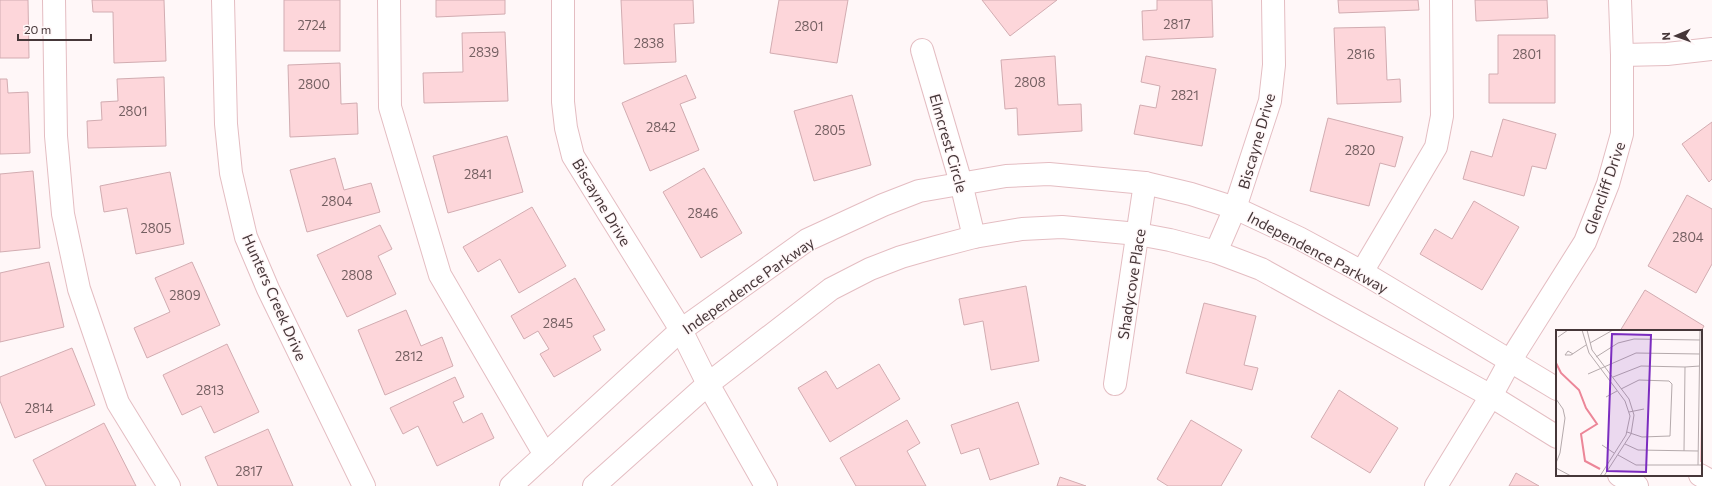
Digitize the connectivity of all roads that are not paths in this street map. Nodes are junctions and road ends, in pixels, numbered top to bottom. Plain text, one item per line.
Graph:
1 (54, 0) edge
2 (223, 0) edge
3 (389, 0) edge
4 (563, 0) edge
5 (1273, 0) edge
6 (1441, 0) edge
7 (1620, 0) edge
8 (1712, 49) edge
9 (922, 50) dead end
10 (1622, 55) junction
11 (961, 183) junction
12 (1145, 183) junction
13 (1235, 208) junction
14 (1138, 234) junction
15 (974, 237) junction
16 (1216, 252) junction
17 (1362, 272) junction
18 (682, 330) junction
19 (1510, 361) junction
20 (708, 384) junction
21 (1115, 384) dead end
22 (1556, 387) edge
23 (1491, 396) junction
24 (1556, 436) edge
25 (545, 455) junction
26 (1621, 476) edge
27 (1702, 476) edge
28 (1712, 482) edge
29 (169, 486) edge
30 (364, 486) edge
31 (511, 486) edge
32 (594, 486) edge
33 (766, 486) edge
34 (1436, 486) edge
35 (1637, 486) edge

1 - 29 main road
2 - 30 main road, Hunters Creek Drive
3 - 25 main road
4 - 18 main road, Biscayne Drive
5 - 13 main road, Biscayne Drive
6 - 17 main road
7 - 10 main road, Glencliff Drive
8 - 10 main road
9 - 11 main road, Elmcrest Circle
10 - 19 main road, Glencliff Drive
11 - 12 main road, Independence Parkway
11 - 15 main road, Elmcrest Circle
11 - 18 main road, Independence Parkway
12 - 13 main road, Independence Parkway
12 - 14 main road, Shadycove Place
13 - 16 main road, Biscayne Drive
13 - 17 main road, Independence Parkway
14 - 15 main road
14 - 16 main road
14 - 21 main road, Shadycove Place
15 - 20 main road
16 - 23 main road
17 - 19 main road, Independence Parkway
18 - 20 main road, Biscayne Drive
18 - 25 main road, Independence Parkway
19 - 22 main road, Independence Parkway
19 - 23 main road, Glencliff Drive
20 - 32 main road
20 - 33 main road, Biscayne Drive
23 - 24 main road
23 - 34 main road, Glencliff Drive
25 - 31 main road, Independence Parkway
26 - 35 main road
27 - 28 main road

